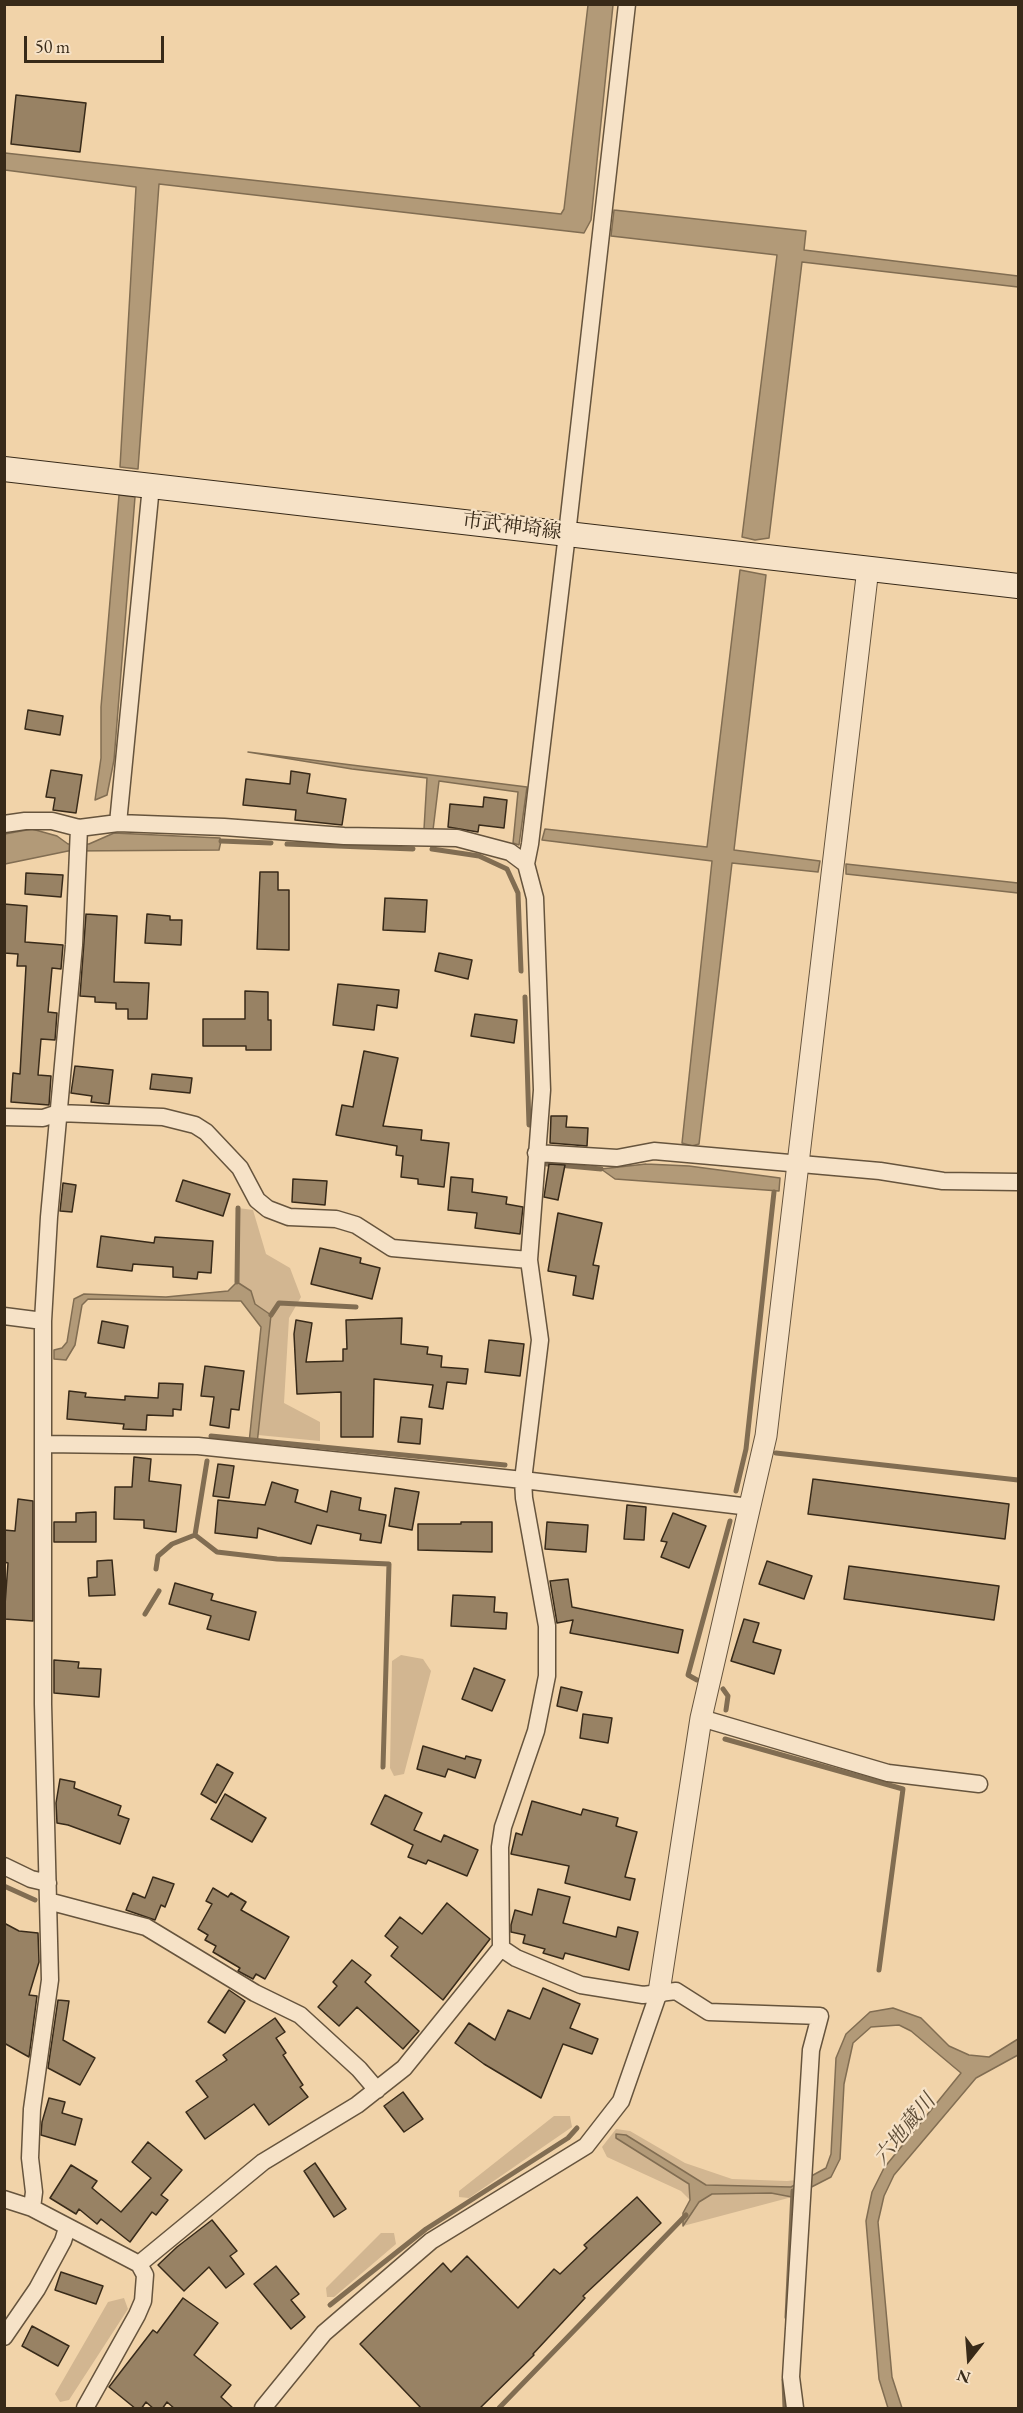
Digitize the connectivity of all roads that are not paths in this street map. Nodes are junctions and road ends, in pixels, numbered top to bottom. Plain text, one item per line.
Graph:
1 (627, 4) edge
2 (4, 469) edge
3 (151, 486) junction
4 (567, 534) junction
5 (868, 568) junction
6 (1018, 586) edge
7 (118, 823) junction
8 (4, 824) edge
9 (78, 842) junction
10 (526, 864) junction
11 (58, 1113) junction
12 (4, 1117) edge
13 (536, 1153) junction
14 (798, 1165) junction
15 (1018, 1182) edge
16 (529, 1260) junction
17 (4, 1316) edge
18 (43, 1322) junction
19 (44, 1444) junction
20 (523, 1480) junction
21 (750, 1507) junction
22 (701, 1718) junction
23 (979, 1784) dead end
24 (4, 1866) edge
25 (48, 1883) junction
26 (48, 1901) junction
27 (501, 1948) junction
28 (659, 1992) junction
29 (377, 2090) junction
30 (4, 2199) edge
31 (32, 2208) junction
32 (67, 2228) junction
33 (139, 2264) junction
34 (4, 2337) edge
35 (85, 2409) edge
36 (263, 2409) edge
37 (795, 2409) edge

1 - 4 street
2 - 3 main road, 市武神埼線
3 - 4 main road, 市武神埼線
3 - 7 street
4 - 5 main road, 市武神埼線
4 - 10 street
5 - 6 main road, 市武神埼線
5 - 14 street
7 - 9 street
7 - 10 street
8 - 9 street
9 - 11 street
10 - 13 street
11 - 12 street
11 - 16 street
11 - 18 street
13 - 14 street
13 - 16 street
14 - 15 street
14 - 21 street
16 - 20 street
17 - 18 street
18 - 19 street
19 - 20 street
19 - 25 street
20 - 21 street
20 - 27 street
21 - 22 street
22 - 23 street
22 - 28 street
24 - 25 street
25 - 26 street
26 - 29 street
26 - 31 street
27 - 28 street
27 - 29 street
28 - 36 street
28 - 37 street
29 - 33 street
30 - 31 street
31 - 32 street
32 - 33 street
32 - 34 street
33 - 35 street

